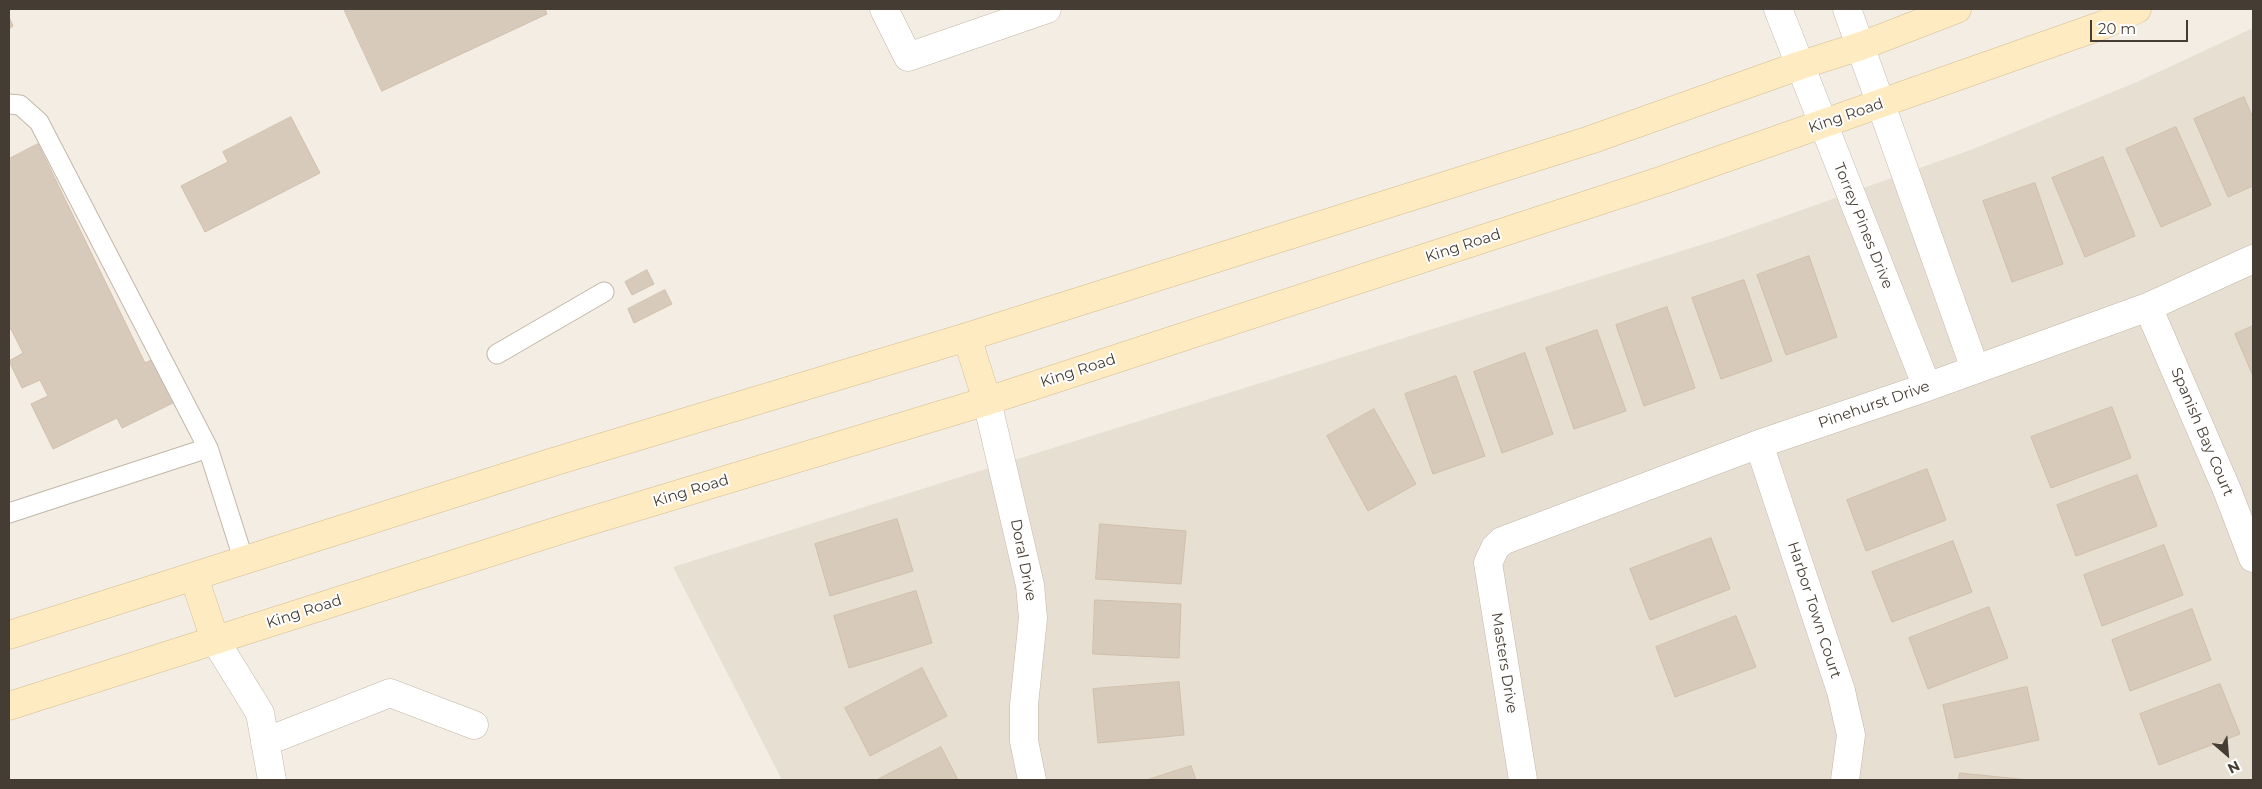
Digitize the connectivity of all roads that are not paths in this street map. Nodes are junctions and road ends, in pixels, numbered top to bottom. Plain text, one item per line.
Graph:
1 (884, 9) edge
2 (1047, 9) edge
3 (1778, 9) edge
4 (1847, 9) edge
5 (1957, 9) edge
6 (2138, 9) edge
7 (1861, 46) junction
8 (1801, 65) junction
9 (9, 104) edge
10 (1880, 104) junction
11 (1823, 124) junction
12 (2253, 258) edge
13 (604, 292) dead end
14 (2148, 307) junction
15 (967, 337) junction
16 (497, 354) dead end
17 (1975, 369) junction
18 (1927, 387) junction
19 (987, 401) junction
20 (1759, 444) junction
21 (208, 448) junction
22 (9, 513) edge
23 (1495, 548) joint
24 (2253, 558) edge
25 (244, 560) junction
26 (194, 577) junction
27 (9, 635) edge
28 (215, 640) junction
29 (9, 706) edge
30 (474, 724) dead end
31 (265, 742) junction
32 (272, 780) edge
33 (1032, 780) edge
34 (1523, 780) edge
35 (1845, 780) edge

1 - 2 street
3 - 8 street, Torrey Pines Drive
4 - 7 street
5 - 7 street
6 - 10 street, King Road
7 - 8 street
7 - 10 street
8 - 11 street, Torrey Pines Drive
8 - 15 street
9 - 21 lane
10 - 11 street, King Road
10 - 17 street
11 - 18 street, Torrey Pines Drive
11 - 19 street, King Road
12 - 14 street, Pinehurst Drive
13 - 16 lane
14 - 17 street, Pinehurst Drive
14 - 24 street, Spanish Bay Court
15 - 19 street
15 - 25 street
17 - 18 street, Pinehurst Drive
18 - 20 street, Pinehurst Drive
19 - 28 street, King Road
19 - 33 street, Doral Drive
20 - 23 street, Pinehurst Drive
20 - 35 street, Harbor Town Court
21 - 22 lane
21 - 25 lane
23 - 34 street, Masters Drive
25 - 26 street
26 - 27 street
26 - 28 street
28 - 29 street, King Road
28 - 31 street
30 - 31 street
31 - 32 street

